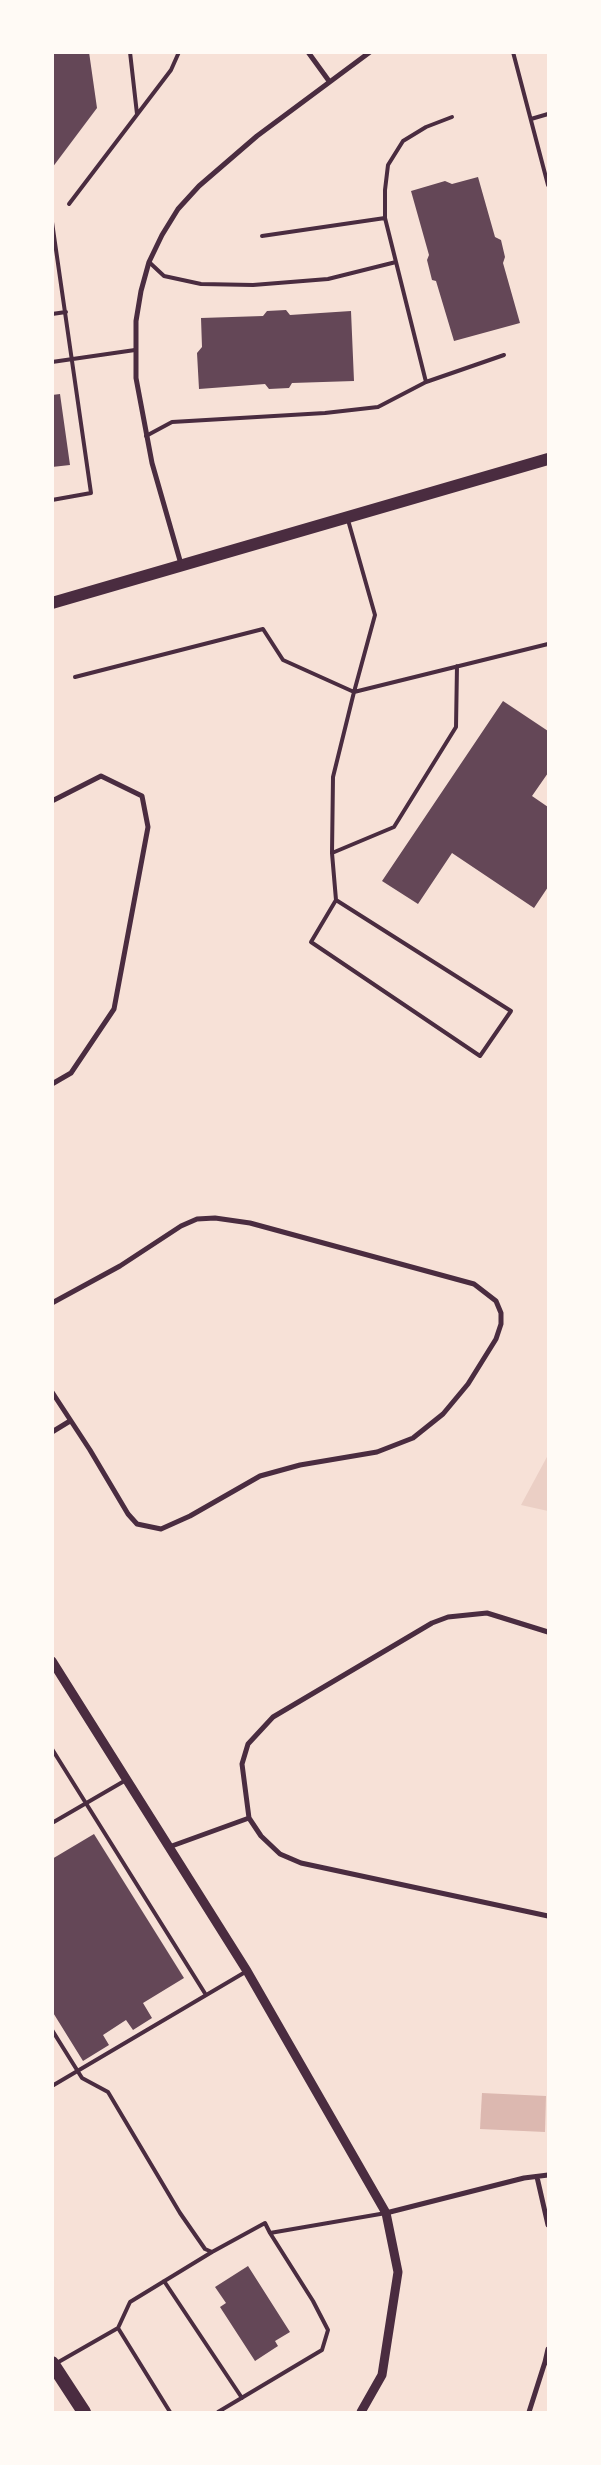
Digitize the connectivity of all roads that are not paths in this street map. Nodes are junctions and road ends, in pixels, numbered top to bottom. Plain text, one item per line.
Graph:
1 (130, 52) edge
2 (180, 52) edge
3 (308, 52) edge
4 (370, 52) edge
5 (513, 52) edge
6 (329, 81) junction
7 (138, 114) junction
8 (548, 114) edge
9 (452, 117) dead end
10 (531, 119) junction
11 (547, 175) edge
12 (548, 184) edge
13 (69, 204) dead end
14 (385, 218) junction
15 (52, 222) edge
16 (262, 236) dead end
17 (149, 262) junction
18 (396, 262) junction
19 (66, 312) junction
20 (52, 314) edge
21 (135, 350) junction
22 (504, 355) dead end
23 (72, 359) junction
24 (52, 362) edge
25 (426, 382) junction
26 (146, 436) junction
27 (548, 459) edge
28 (52, 500) edge
29 (348, 518) junction
30 (182, 567) junction
31 (52, 603) edge
32 (548, 644) edge
33 (457, 666) junction
34 (75, 677) dead end
35 (354, 692) junction
36 (52, 801) edge
37 (332, 853) junction
38 (336, 900) junction
39 (52, 1084) edge
40 (52, 1303) edge
41 (52, 1392) edge
42 (70, 1421) junction
43 (52, 1432) edge
44 (548, 1632) edge
45 (52, 1661) edge
46 (52, 1749) edge
47 (126, 1780) junction
48 (86, 1803) junction
49 (249, 1818) junction
50 (52, 1823) edge
51 (169, 1847) junction
52 (548, 1916) edge
53 (247, 1971) junction
54 (206, 1995) junction
55 (52, 2030) edge
56 (78, 2071) junction
57 (52, 2086) edge
58 (548, 2175) edge
59 (537, 2176) junction
60 (386, 2213) junction
61 (548, 2225) edge
62 (270, 2233) junction
63 (212, 2252) junction
64 (164, 2281) junction
65 (118, 2328) junction
66 (548, 2349) edge
67 (547, 2362) edge
68 (53, 2364) edge
69 (242, 2398) junction
70 (84, 2412) edge
71 (170, 2412) edge
72 (218, 2412) edge
73 (361, 2412) edge
74 (530, 2412) edge

1 - 7 lane
2 - 7 lane
3 - 6 street
4 - 6 street
5 - 10 lane
6 - 17 street
7 - 13 lane
8 - 10 lane
9 - 14 lane
10 - 11 lane
11 - 12 lane
14 - 16 lane
14 - 18 lane
15 - 19 lane
17 - 18 lane
17 - 21 street
18 - 25 lane
19 - 20 lane
19 - 23 lane
21 - 23 lane
21 - 26 street
22 - 25 lane
23 - 24 lane
23 - 28 lane
25 - 26 lane
26 - 30 street
27 - 29 main road
29 - 30 main road
29 - 35 lane
30 - 31 main road
32 - 33 lane
33 - 35 lane
33 - 37 lane
34 - 35 lane
35 - 37 lane
36 - 39 street
37 - 38 lane
38 - 38 lane
40 - 42 street
41 - 42 street
42 - 43 street
44 - 49 street
45 - 47 street
46 - 48 lane
47 - 48 lane
47 - 51 street
48 - 50 lane
48 - 54 lane
49 - 51 street
49 - 52 street
51 - 53 street
53 - 54 lane
53 - 60 street
54 - 56 lane
55 - 56 lane
56 - 57 lane
56 - 63 lane
58 - 59 street
59 - 60 street
59 - 61 street
60 - 62 lane
60 - 73 street
62 - 63 lane
62 - 69 lane
63 - 64 lane
64 - 65 lane
64 - 69 lane
65 - 68 lane
65 - 71 lane
66 - 67 street
67 - 74 street
68 - 70 highway
69 - 72 lane

